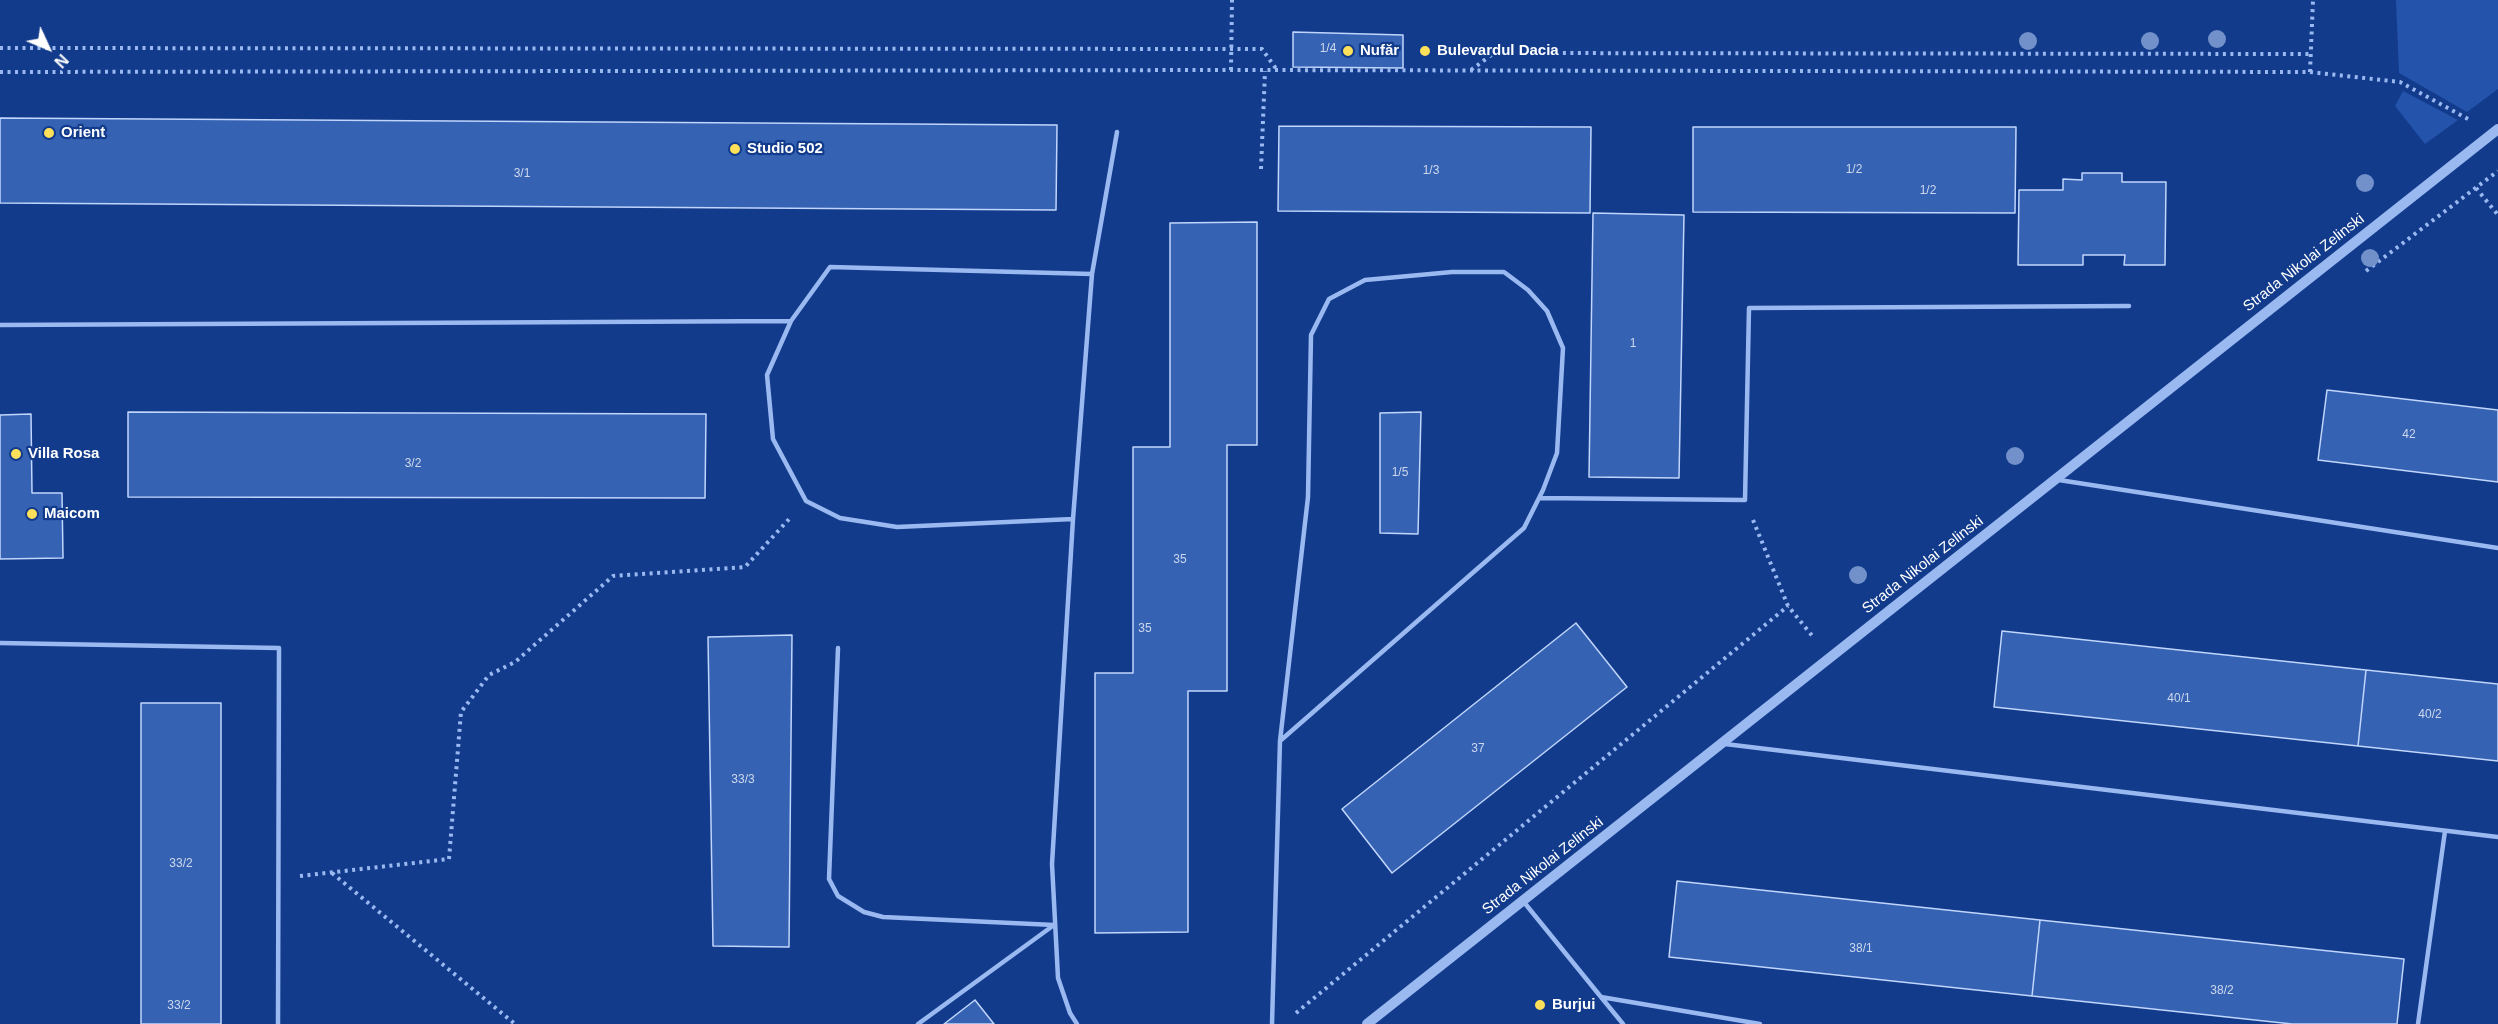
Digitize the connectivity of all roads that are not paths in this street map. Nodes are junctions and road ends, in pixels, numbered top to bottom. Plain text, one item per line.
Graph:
1 (2496, 130) edge
2 (1117, 132) dead end
3 (1092, 274) junction
4 (2129, 306) dead end
5 (790, 321) junction
6 (0, 325) edge
7 (2055, 479) junction
8 (1539, 498) junction
9 (1073, 519) junction
10 (2498, 548) edge
11 (0, 643) edge
12 (838, 648) dead end
13 (1280, 741) junction
14 (1722, 744) junction
15 (2445, 831) junction
16 (2498, 837) edge
17 (1523, 901) junction
18 (1054, 925) junction
19 (1601, 997) junction
20 (278, 1024) edge
21 (918, 1024) edge
22 (1077, 1024) edge
23 (1272, 1024) edge
24 (1367, 1024) edge
25 (1623, 1024) edge
26 (1760, 1024) edge
27 (2418, 1024) edge

1 - 7 street, Strada Nikolai Zelinski
2 - 3 lane
3 - 5 lane
3 - 9 lane
4 - 8 lane
5 - 6 lane
5 - 9 lane
7 - 10 lane
7 - 14 street, Strada Nikolai Zelinski
8 - 13 lane
8 - 13 lane
9 - 18 lane
11 - 20 lane
12 - 18 lane
13 - 23 lane
14 - 15 lane
14 - 17 street, Strada Nikolai Zelinski
15 - 16 lane
15 - 27 lane
17 - 19 lane
17 - 24 street, Strada Nikolai Zelinski
18 - 21 lane
18 - 22 lane
19 - 25 lane
19 - 26 lane

